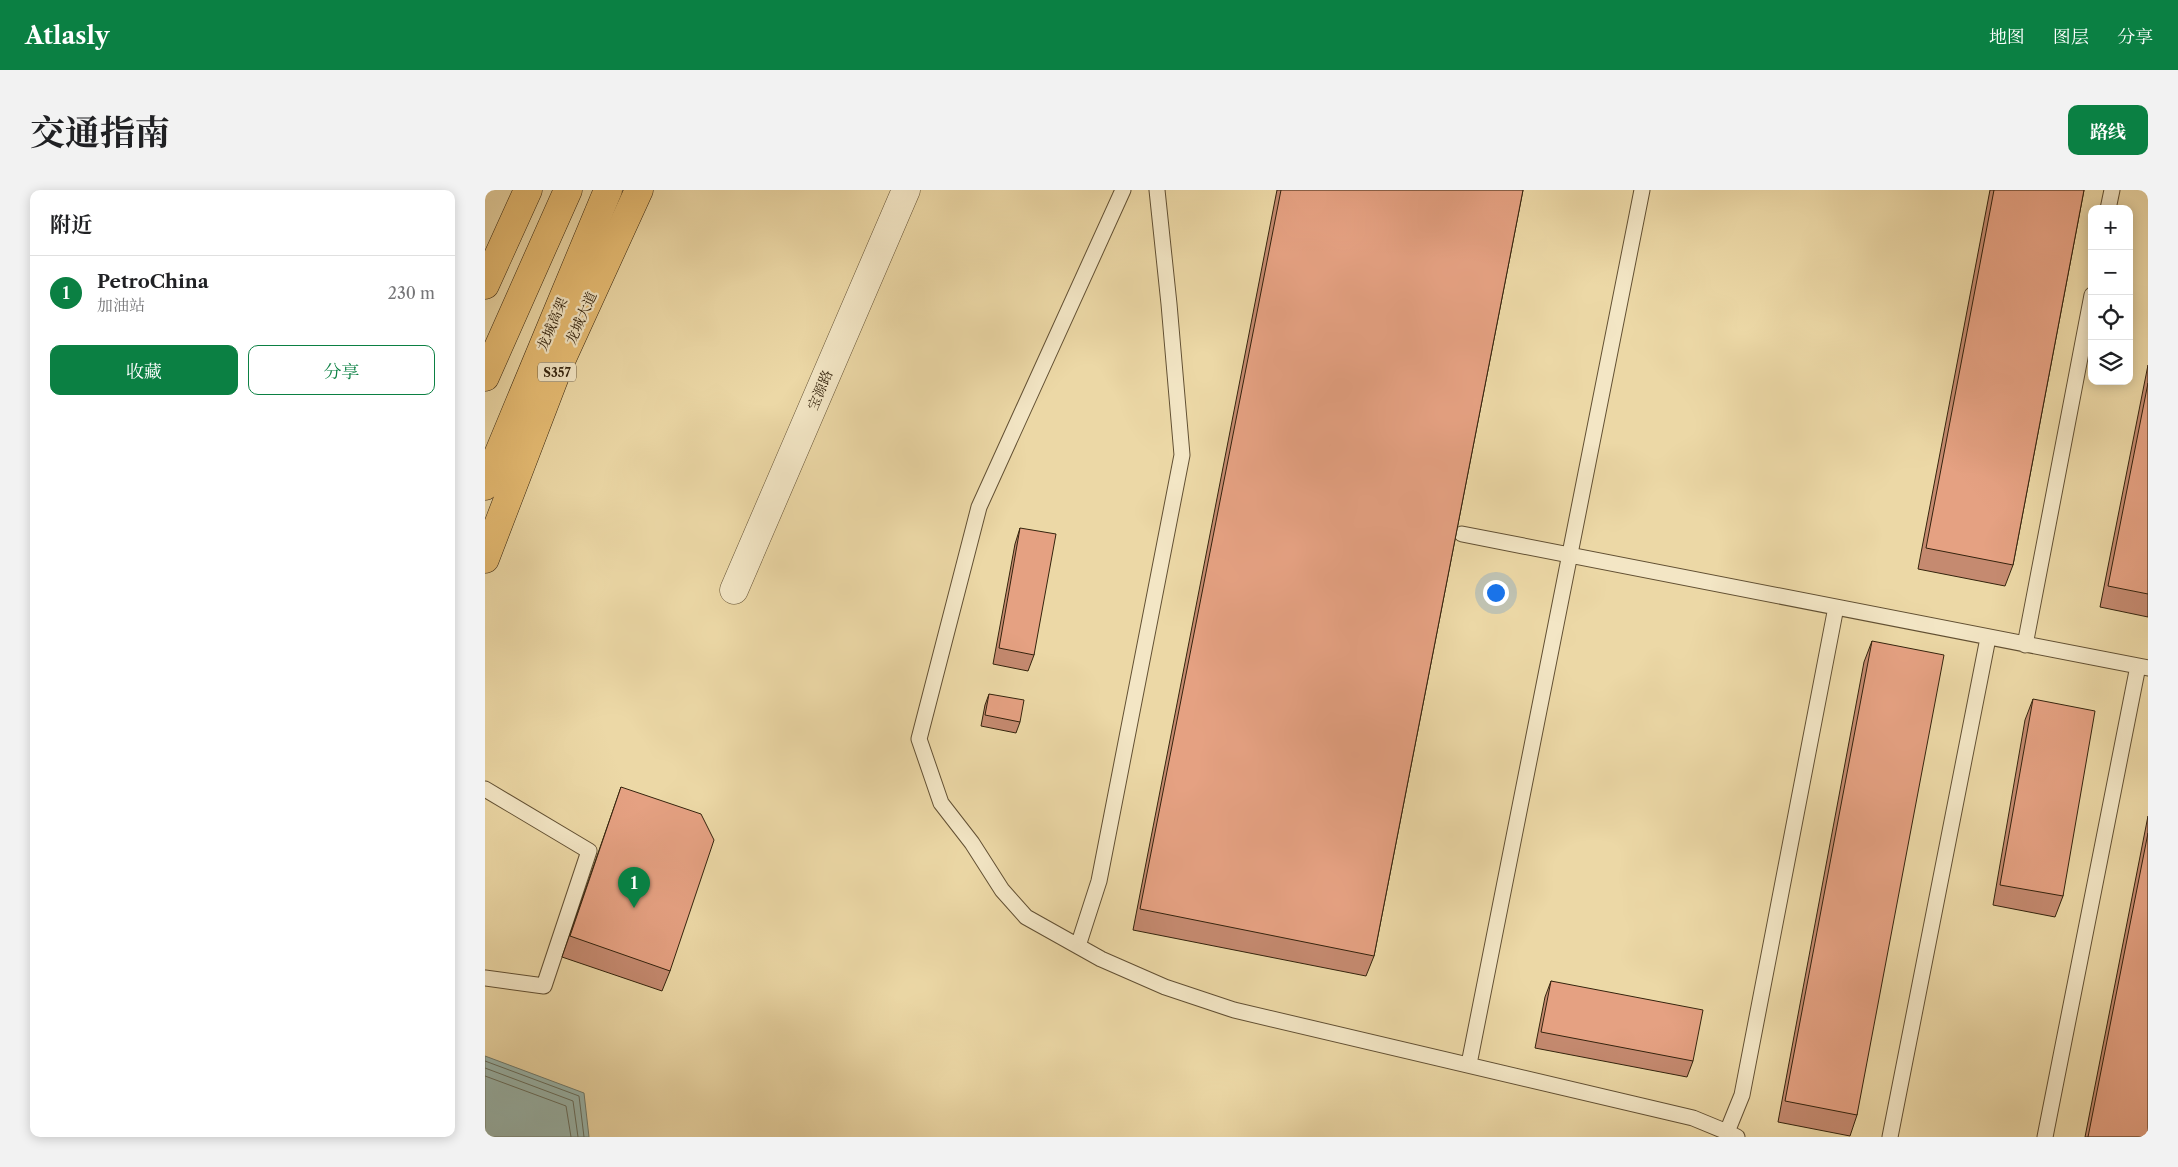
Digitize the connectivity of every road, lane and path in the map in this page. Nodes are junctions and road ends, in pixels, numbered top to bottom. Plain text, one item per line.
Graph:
1 (528, 190) edge
2 (568, 190) edge
3 (608, 190) edge
4 (639, 190) edge
5 (906, 190) edge
6 (1123, 190) edge
7 (1157, 190) edge
8 (1642, 190) edge
9 (2112, 190) edge
10 (2109, 205) edge
11 (485, 285) edge
12 (2088, 316) edge
13 (485, 377) edge
14 (485, 486) edge
15 (1462, 534) edge
16 (1570, 555) junction
17 (485, 559) edge
18 (734, 590) dead end
19 (1836, 607) junction
20 (1988, 638) junction
21 (2025, 645) junction
22 (2143, 667) edge
23 (485, 790) edge
24 (1078, 946) junction
25 (485, 978) edge
26 (1469, 1064) junction
27 (1732, 1134) edge
28 (1890, 1137) edge
29 (2045, 1137) edge

1 - 11 main road
2 - 13 main road
3 - 14 main road, 龙城高架
4 - 17 main road, 龙城大道 / S357
5 - 18 street, 宝源路
6 - 24 lane
7 - 24 lane
8 - 16 lane
9 - 10 lane
12 - 21 lane
15 - 16 lane
16 - 19 lane
16 - 26 lane
19 - 20 lane
19 - 27 lane
20 - 21 lane
20 - 28 lane
21 - 22 lane
22 - 29 lane
23 - 25 lane
24 - 26 lane
26 - 27 lane

